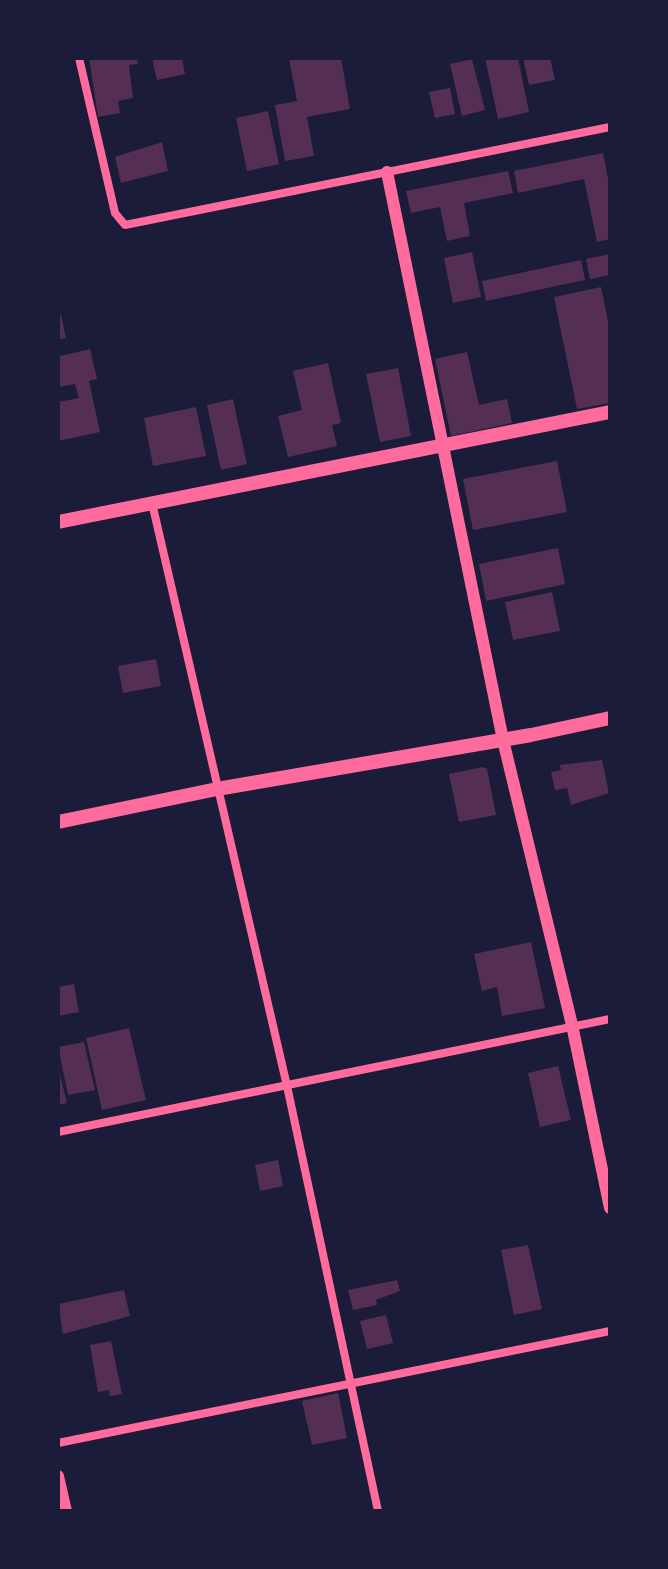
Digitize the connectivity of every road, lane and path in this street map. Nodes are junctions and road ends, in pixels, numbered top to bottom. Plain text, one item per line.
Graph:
1 (79, 58) edge
2 (610, 127) edge
3 (387, 172) junction
4 (610, 412) edge
5 (440, 445) junction
6 (152, 503) junction
7 (58, 522) edge
8 (610, 718) edge
9 (503, 740) junction
10 (217, 789) junction
11 (58, 822) edge
12 (610, 1019) edge
13 (572, 1025) junction
14 (287, 1086) junction
15 (58, 1132) edge
16 (610, 1208) edge
17 (610, 1331) edge
18 (349, 1386) junction
19 (58, 1443) edge
20 (58, 1476) edge
21 (66, 1511) edge
22 (378, 1511) edge

1 - 3 street
2 - 3 street
3 - 5 street
4 - 5 main road
5 - 6 main road
5 - 9 street
6 - 7 main road
6 - 10 street
8 - 9 main road
9 - 10 main road
9 - 13 street
10 - 11 main road
10 - 14 street
12 - 13 street
13 - 14 street
13 - 16 street
14 - 15 street
14 - 18 street
17 - 18 street
18 - 19 street
18 - 22 street
20 - 21 street

